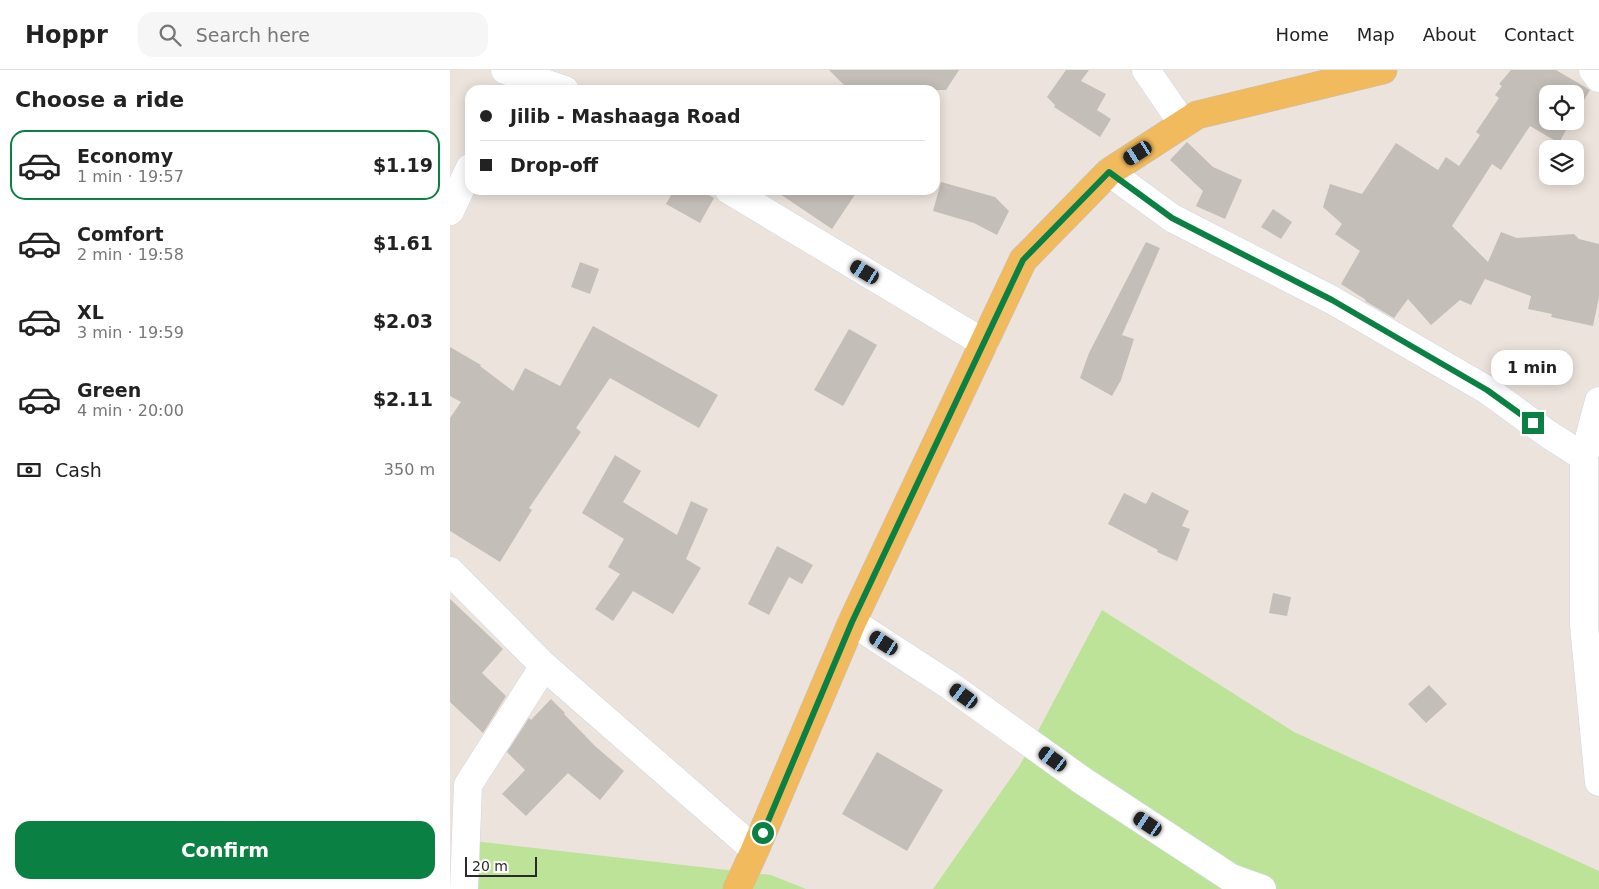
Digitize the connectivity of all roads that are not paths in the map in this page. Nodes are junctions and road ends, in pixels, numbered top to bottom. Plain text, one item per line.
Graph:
1 (1146, 70) edge
2 (1383, 70) edge
3 (1593, 70) edge
4 (510, 76) edge
5 (1599, 78) edge
6 (545, 85) edge
7 (1183, 124) junction
8 (1109, 172) junction
9 (465, 179) edge
10 (737, 195) edge
11 (450, 211) edge
12 (984, 343) junction
13 (1599, 400) edge
14 (1584, 457) junction
15 (450, 571) edge
16 (852, 622) junction
17 (544, 666) junction
18 (1599, 782) edge
19 (756, 850) junction
20 (464, 889) edge
21 (737, 889) edge
22 (1262, 889) edge

1 - 7 street
2 - 7 main road
3 - 5 street
4 - 6 street
7 - 8 main road
8 - 12 main road
8 - 14 street
9 - 11 street
10 - 12 street
12 - 16 main road
13 - 14 street
14 - 18 street
15 - 17 street
16 - 19 main road
16 - 22 street
17 - 19 street
17 - 20 street
19 - 21 main road

